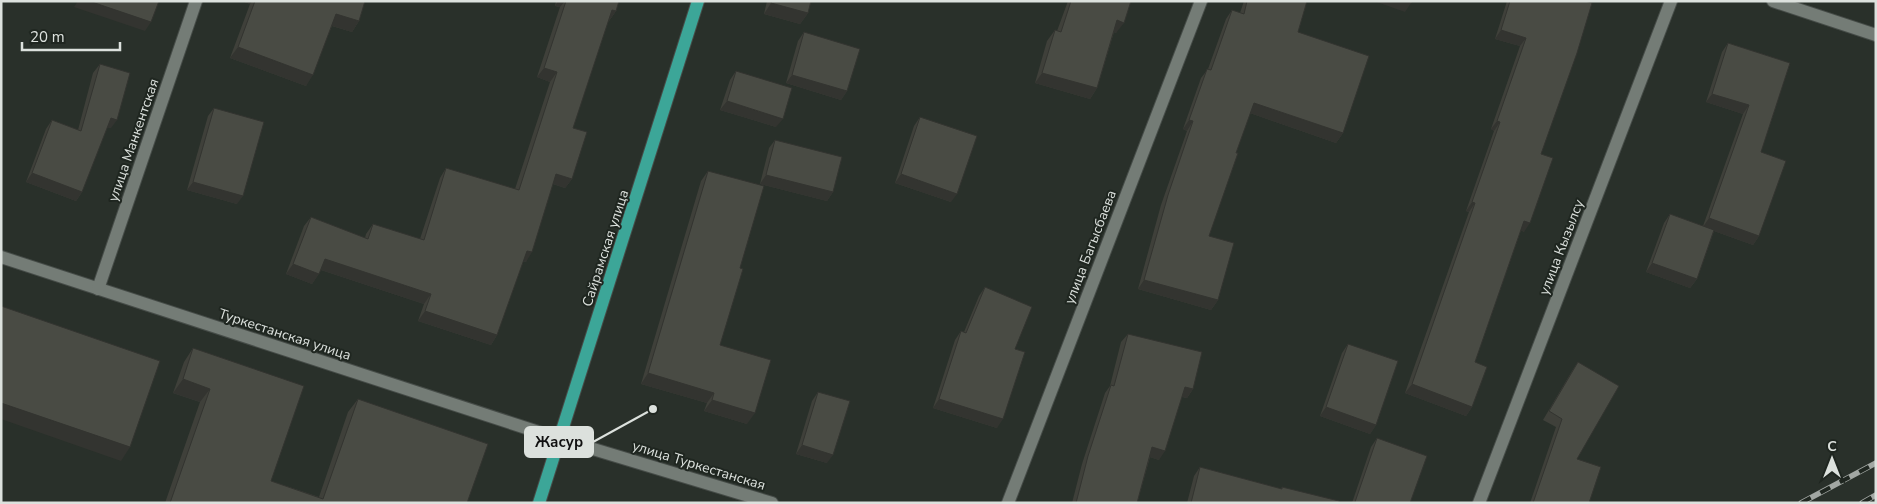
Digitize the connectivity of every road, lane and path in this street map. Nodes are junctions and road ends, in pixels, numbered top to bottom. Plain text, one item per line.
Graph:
1 (196, 1) edge
2 (698, 1) edge
3 (1201, 1) edge
4 (1671, 1) edge
5 (1773, 1) edge
6 (1876, 35) edge
7 (1, 258) edge
8 (98, 289) junction
9 (560, 439) junction
10 (538, 503) edge
11 (772, 503) edge
12 (1008, 503) edge
13 (1479, 503) edge

1 - 8 street, улица Манкентская
2 - 9 main road, Сайрамская улица
3 - 12 street, улица Багысбаева
4 - 13 street, улица Кызылсу
5 - 6 street
7 - 8 street, Туркестанская улица
8 - 9 street, Туркестанская улица
9 - 10 main road, Сайрамская улица
9 - 11 street, улица Туркестанская

